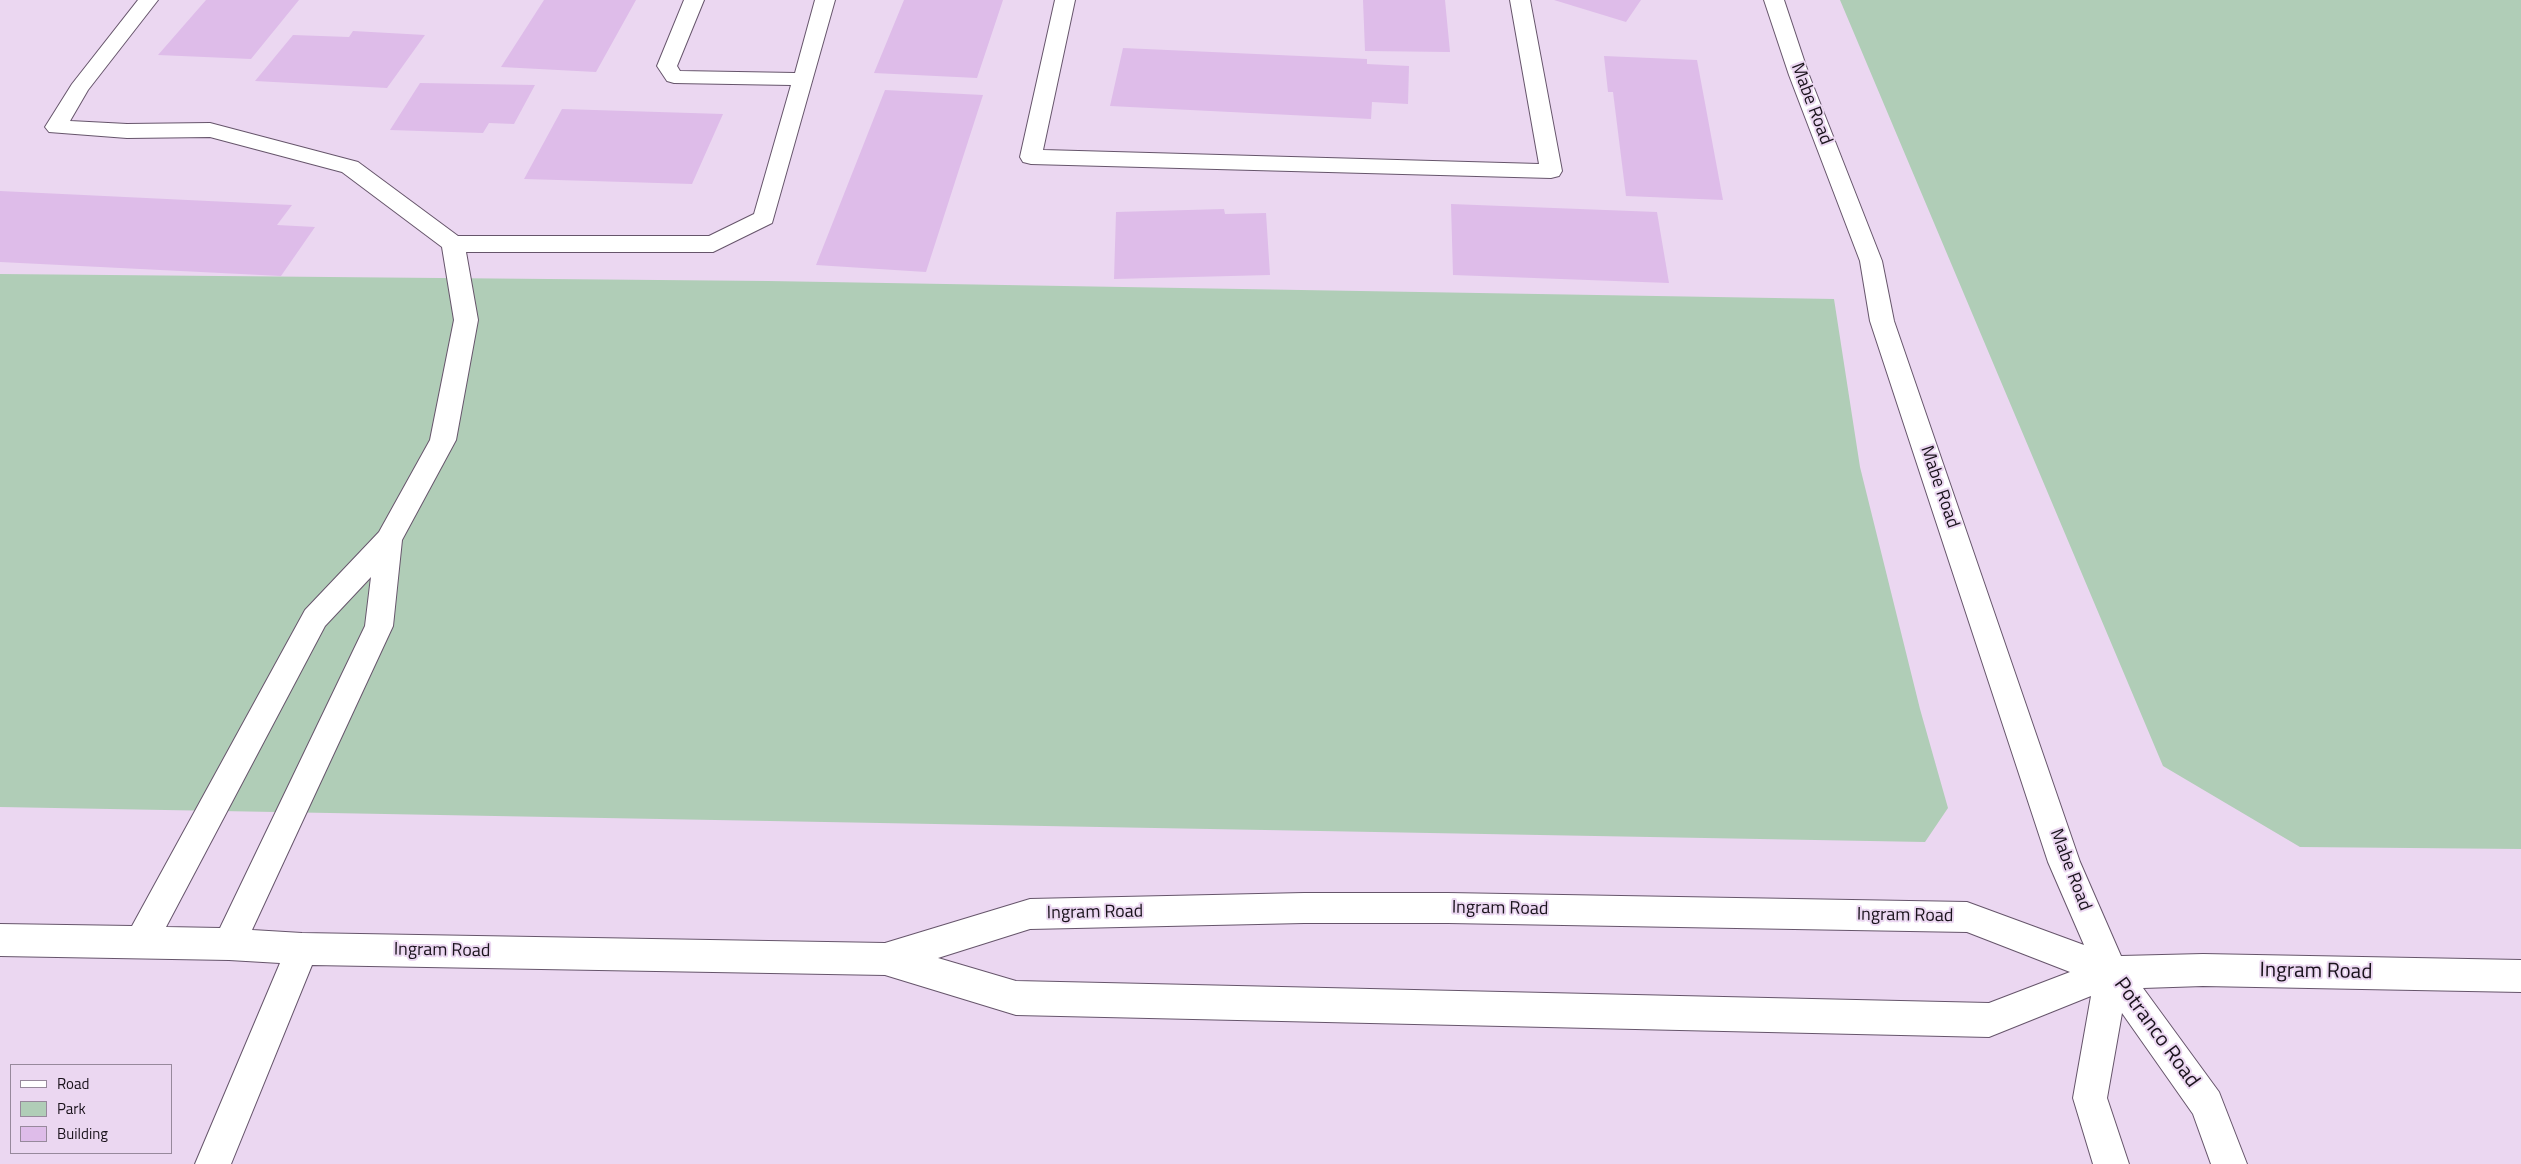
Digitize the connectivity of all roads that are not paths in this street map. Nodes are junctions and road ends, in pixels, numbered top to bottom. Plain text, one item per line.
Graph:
1 (148, 0) edge
2 (694, 0) edge
3 (825, 0) edge
4 (1065, 0) edge
5 (1520, 0) edge
6 (1774, 0) edge
7 (802, 79) junction
8 (453, 244) junction
9 (389, 540) junction
10 (0, 940) edge
11 (141, 942) junction
12 (229, 944) junction
13 (302, 949) junction
14 (885, 959) junction
15 (2112, 972) junction
16 (2521, 976) edge
17 (213, 1164) edge
18 (2111, 1164) edge
19 (2229, 1164) edge

1 - 8 street
2 - 7 street
3 - 7 street
4 - 5 street
6 - 15 street, Mabe Road
7 - 8 street
8 - 9 street
9 - 11 street
9 - 12 street
10 - 11 street, Ingram Road
11 - 12 street, Ingram Road
12 - 13 street, Ingram Road
13 - 14 street, Ingram Road
13 - 17 street
14 - 15 street, Ingram Road
14 - 15 street, Ingram Road
15 - 16 street, Ingram Road
15 - 18 street, Potranco Road
15 - 19 street, Potranco Road

